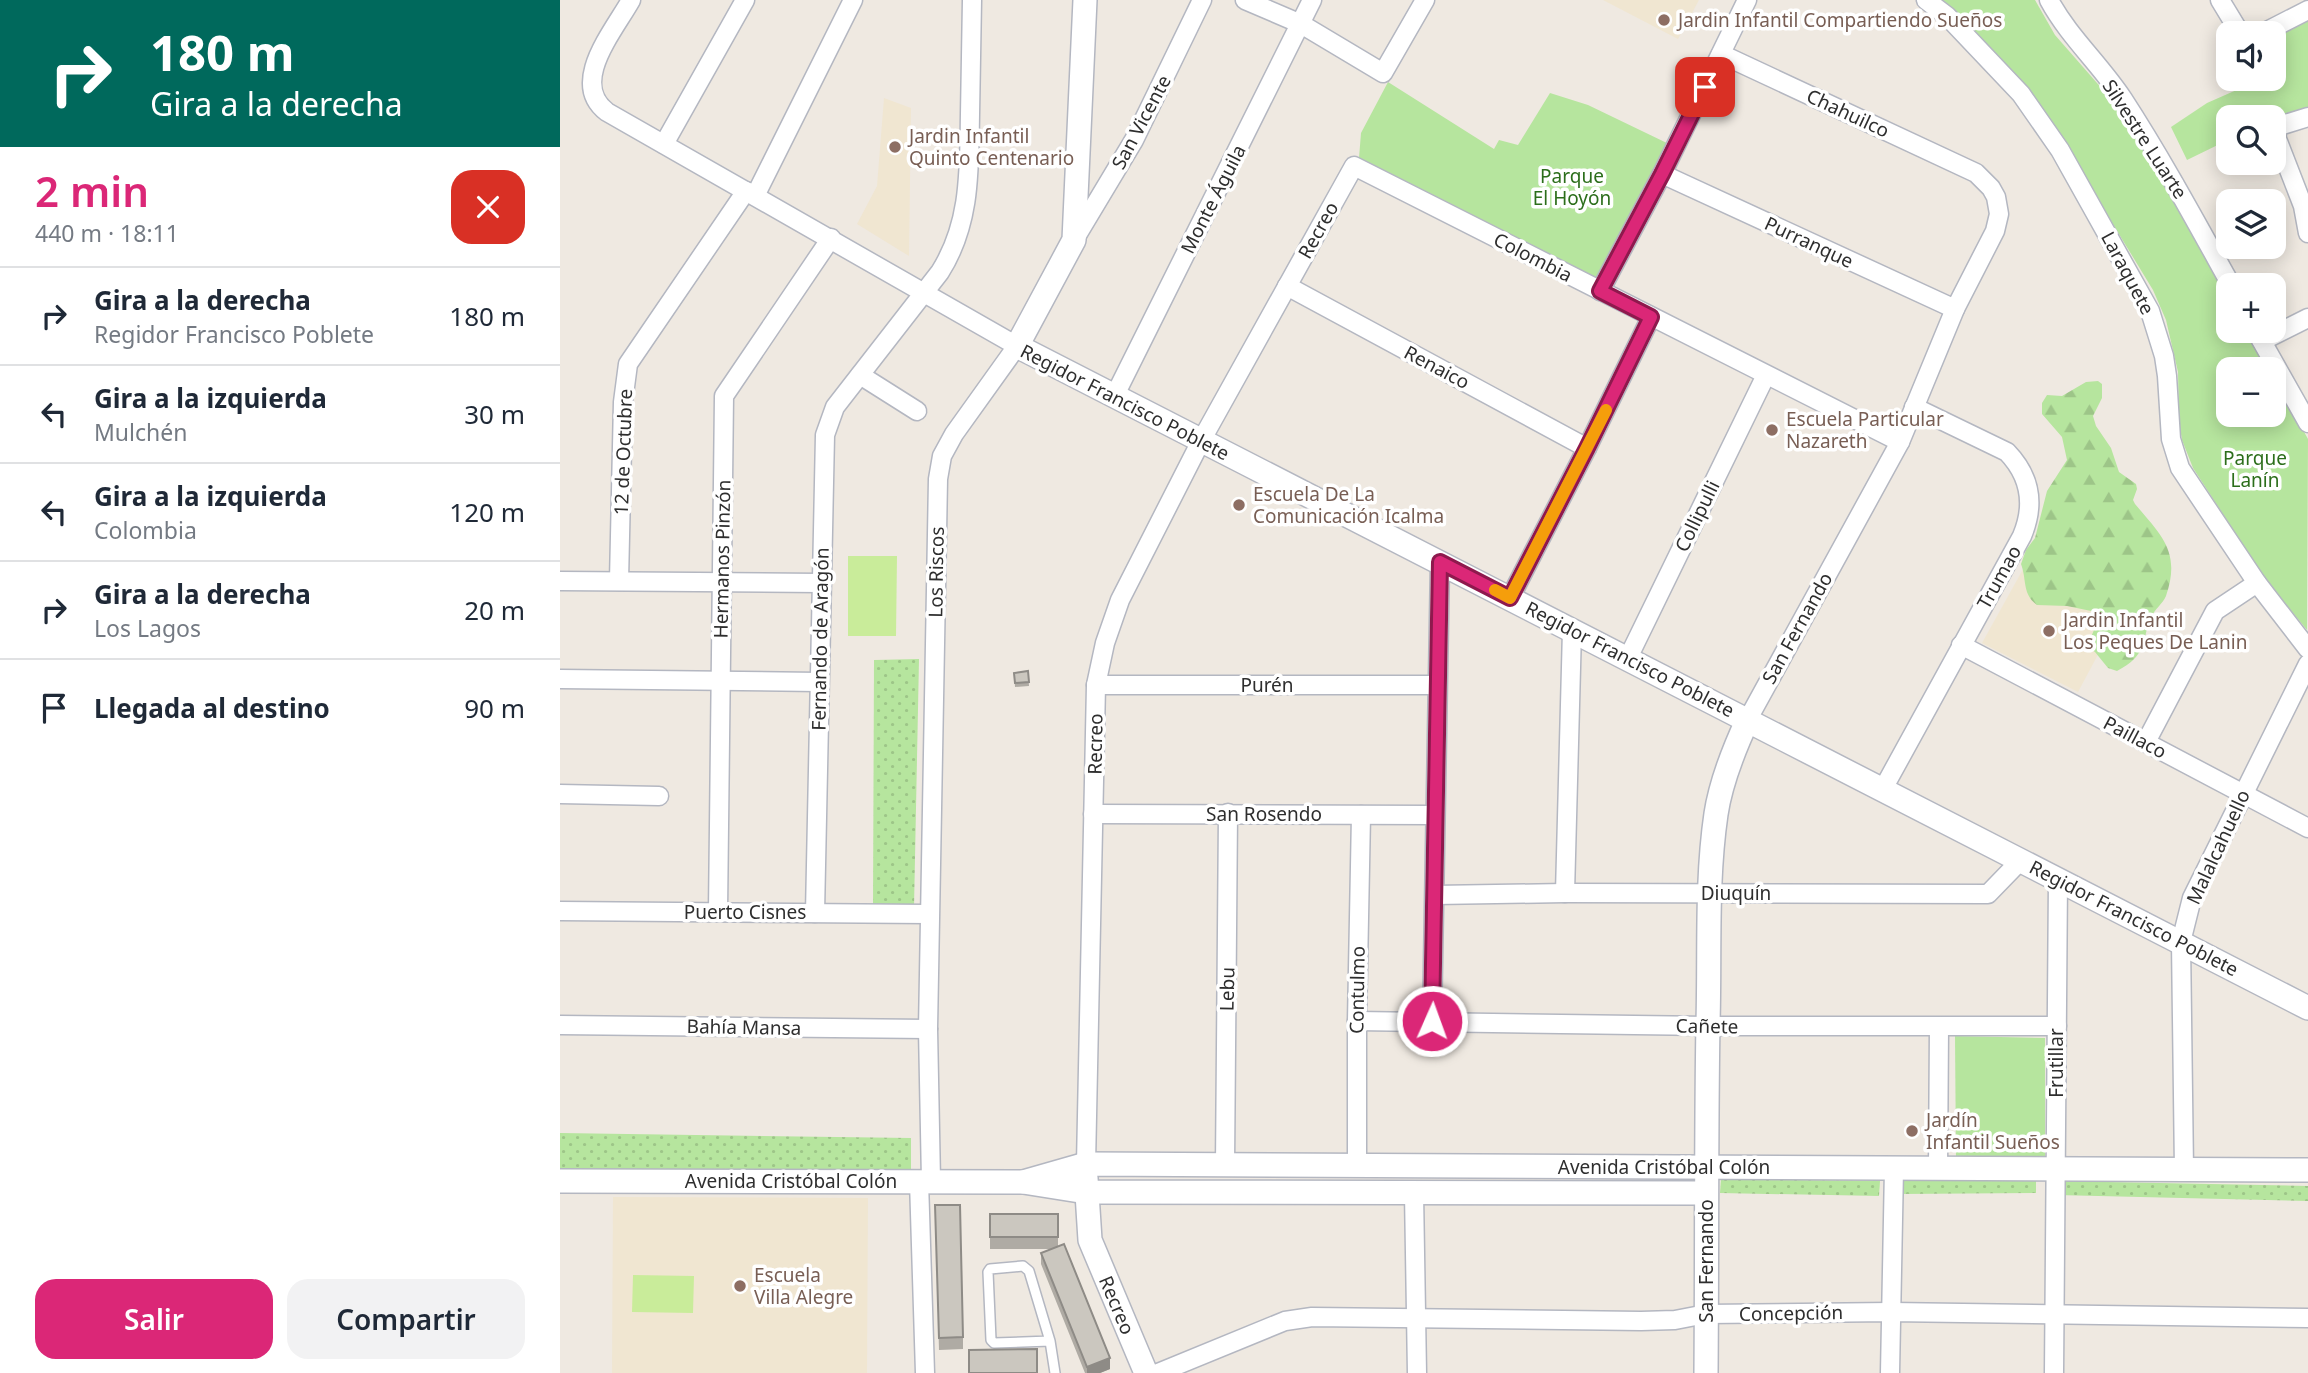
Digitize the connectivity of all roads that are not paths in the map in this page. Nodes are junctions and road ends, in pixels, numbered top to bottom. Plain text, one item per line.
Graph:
1 (631, 0) edge
2 (745, 0) edge
3 (853, 0) edge
4 (972, 0) edge
5 (1085, 0) edge
6 (1202, 0) edge
7 (1245, 0) edge
8 (1312, 0) edge
9 (1425, 0) edge
10 (1746, 0) edge
11 (1926, 0) edge
12 (2049, 0) edge
13 (2220, 0) edge
14 (2308, 10) edge
15 (2233, 21) edge
16 (2286, 21) edge
17 (1301, 24) junction
18 (1721, 54) junction
19 (2308, 117) edge
20 (664, 144) junction
21 (1354, 166) joint
22 (1976, 173) joint
23 (1662, 174) junction
24 (751, 194) junction
25 (2308, 233) edge
26 (831, 238) junction
27 (1074, 240) junction
28 (2224, 273) edge
29 (1287, 286) junction
30 (1600, 291) junction
31 (922, 293) junction
32 (1955, 309) junction
33 (1651, 317) junction
34 (2308, 317) edge
35 (2286, 326) edge
36 (2263, 343) edge
37 (1017, 346) junction
38 (860, 375) junction
39 (1766, 375) junction
40 (1114, 397) junction
41 (1914, 407) junction
42 (917, 411) dead end
43 (2308, 423) edge
44 (1200, 441) junction
45 (1900, 442) junction
46 (1587, 448) junction
47 (1440, 562) junction
48 (560, 581) edge
49 (619, 581) junction
50 (722, 581) junction
51 (821, 583) junction
52 (2258, 583) junction
53 (1510, 598) junction
54 (1572, 629) junction
55 (1961, 645) junction
56 (2308, 649) edge
57 (1628, 658) junction
58 (2308, 664) edge
59 (560, 679) edge
60 (819, 682) junction
61 (721, 683) junction
62 (1096, 685) junction
63 (1437, 685) junction
64 (1748, 719) junction
65 (2146, 743) junction
66 (1883, 789) junction
67 (560, 794) edge
68 (2243, 794) junction
69 (659, 796) dead end
70 (1093, 814) junction
71 (1228, 814) junction
72 (1361, 815) junction
73 (1435, 815) junction
74 (2308, 828) edge
75 (2021, 860) junction
76 (2058, 879) junction
77 (1566, 892) junction
78 (1711, 892) junction
79 (1435, 895) junction
80 (560, 911) edge
81 (718, 912) junction
82 (815, 913) junction
83 (929, 914) junction
84 (2181, 942) junction
85 (2308, 1008) edge
86 (1357, 1021) junction
87 (1432, 1021) junction
88 (560, 1025) edge
89 (1708, 1026) junction
90 (2057, 1026) junction
91 (1940, 1027) junction
92 (928, 1029) junction
93 (1086, 1164) junction
94 (1224, 1165) junction
95 (1357, 1166) junction
96 (1706, 1168) junction
97 (1894, 1168) junction
98 (1938, 1169) junction
99 (2056, 1170) junction
100 (2184, 1170) junction
101 (2308, 1170) edge
102 (560, 1181) edge
103 (925, 1181) junction
104 (1023, 1182) junction
105 (1086, 1192) junction
106 (1414, 1192) junction
107 (1706, 1193) junction
108 (1891, 1311) junction
109 (1706, 1314) junction
110 (2054, 1314) junction
111 (2308, 1318) edge
112 (1415, 1319) junction
113 (1050, 1341) junction
114 (925, 1373) edge
115 (1055, 1373) edge
116 (1146, 1373) edge
117 (1158, 1373) edge
118 (1417, 1373) edge
119 (1706, 1373) edge
120 (1890, 1373) edge
121 (2054, 1373) edge

1 - 20 street, Regidor Francisco Poblete
2 - 20 street
3 - 24 street, 12 de Octubre
4 - 31 street, Fernando de Aragón
5 - 27 street, Los Riscos
6 - 27 street, San Vicente
7 - 17 street
8 - 17 street, Monte Águila
9 - 17 street
10 - 18 street
11 - 52 street, Laraquete
12 - 28 street, Silvestre Luarte
13 - 15 street
14 - 16 street
17 - 40 street, Monte Águila
18 - 22 street, Chahuilco
18 - 23 street
19 - 25 street
20 - 24 street, Regidor Francisco Poblete
21 - 29 street, Recreo
21 - 30 street, Colombia
22 - 32 street, San Fernando
23 - 30 street
23 - 32 street, Purranque
24 - 26 street, Regidor Francisco Poblete
24 - 49 street, 12 de Octubre
26 - 31 street, Regidor Francisco Poblete
26 - 50 street, Hermanos Pinzón
27 - 37 street, Los Riscos
29 - 44 street, Recreo
29 - 46 street, Renaico
30 - 33 street, Colombia
31 - 37 street, Regidor Francisco Poblete
31 - 38 street, Fernando de Aragón
32 - 41 street, San Fernando
33 - 39 street, Colombia
33 - 46 street
34 - 35 street
36 - 43 street
37 - 40 street, Regidor Francisco Poblete
37 - 83 street, Los Riscos
38 - 42 street
38 - 51 street, Fernando de Aragón
39 - 45 street, Colombia
39 - 57 street, Collipulli
40 - 44 street, Regidor Francisco Poblete
41 - 45 street, San Fernando
41 - 55 street, Trumao
44 - 47 street, Regidor Francisco Poblete
44 - 62 street, Recreo
45 - 64 street, San Fernando
46 - 53 street
47 - 53 street, Regidor Francisco Poblete
47 - 63 street
48 - 49 street
49 - 50 street
50 - 51 street
50 - 61 street, Hermanos Pinzón
51 - 60 street, Fernando de Aragón
52 - 56 street, Laraquete
52 - 65 street
53 - 54 street, Regidor Francisco Poblete
54 - 57 street, Regidor Francisco Poblete
54 - 77 street
55 - 65 street, Paillaco
55 - 66 street, Trumao
57 - 64 street, Regidor Francisco Poblete
58 - 68 street, Malalcahuello
59 - 61 street
60 - 61 street
60 - 82 street, Fernando de Aragón
61 - 81 street, Hermanos Pinzón
62 - 63 street, Purén
62 - 70 street, Recreo
63 - 73 street
64 - 66 street, Regidor Francisco Poblete
64 - 78 street, San Fernando
65 - 68 street, Paillaco
66 - 75 street, Regidor Francisco Poblete
67 - 69 street
68 - 74 street, Paillaco
68 - 84 street, Malalcahuello
70 - 71 street, San Rosendo
70 - 93 street, Recreo
71 - 72 street, San Rosendo
71 - 94 street, Lebu
72 - 73 street, San Rosendo
72 - 86 street, Contulmo
73 - 79 street
75 - 76 street, Regidor Francisco Poblete
75 - 78 street, Diuquín
76 - 84 street, Regidor Francisco Poblete
76 - 90 street, Frutillar
77 - 78 street, Diuquín
77 - 79 street, Diuquín
78 - 89 street, San Fernando
79 - 87 street
80 - 81 street, Puerto Cisnes
81 - 82 street, Puerto Cisnes
82 - 83 street, Puerto Cisnes
83 - 92 street, Los Riscos
84 - 85 street, Regidor Francisco Poblete
84 - 100 street, Malalcahuello
86 - 87 street, Cañete
86 - 95 street, Contulmo
87 - 89 street, Cañete
88 - 92 street, Bahía Mansa
89 - 91 street, Cañete
89 - 96 street, San Fernando
90 - 91 street, Cañete
90 - 99 street, Frutillar
91 - 98 street
92 - 103 street, Los Riscos
93 - 94 street, Avenida Cristóbal Colón
93 - 104 street, Avenida Cristóbal Colón
93 - 105 street, Recreo
94 - 95 street, Avenida Cristóbal Colón
95 - 96 street, Avenida Cristóbal Colón
96 - 97 street, Avenida Cristóbal Colón
96 - 107 street, San Fernando
97 - 98 street, Avenida Cristóbal Colón
97 - 108 street
98 - 99 street, Avenida Cristóbal Colón
99 - 100 street, Avenida Cristóbal Colón
99 - 110 street, Frutillar
100 - 101 street, Avenida Cristóbal Colón
102 - 103 street, Avenida Cristóbal Colón
103 - 104 street, Avenida Cristóbal Colón
103 - 114 street, Los Riscos
104 - 105 street, Avenida Cristóbal Colón
105 - 106 street, Avenida Cristóbal Colón
105 - 116 street, Recreo
106 - 107 street, Avenida Cristóbal Colón
106 - 112 street
107 - 109 street, San Fernando
108 - 109 street, Concepción
108 - 110 street, Concepción
108 - 120 street
109 - 112 street, Concepción
109 - 119 street, San Fernando
110 - 111 street, Concepción
110 - 121 street, Frutillar
112 - 117 street, Concepción
112 - 118 street
113 - 113 lane
113 - 115 lane

